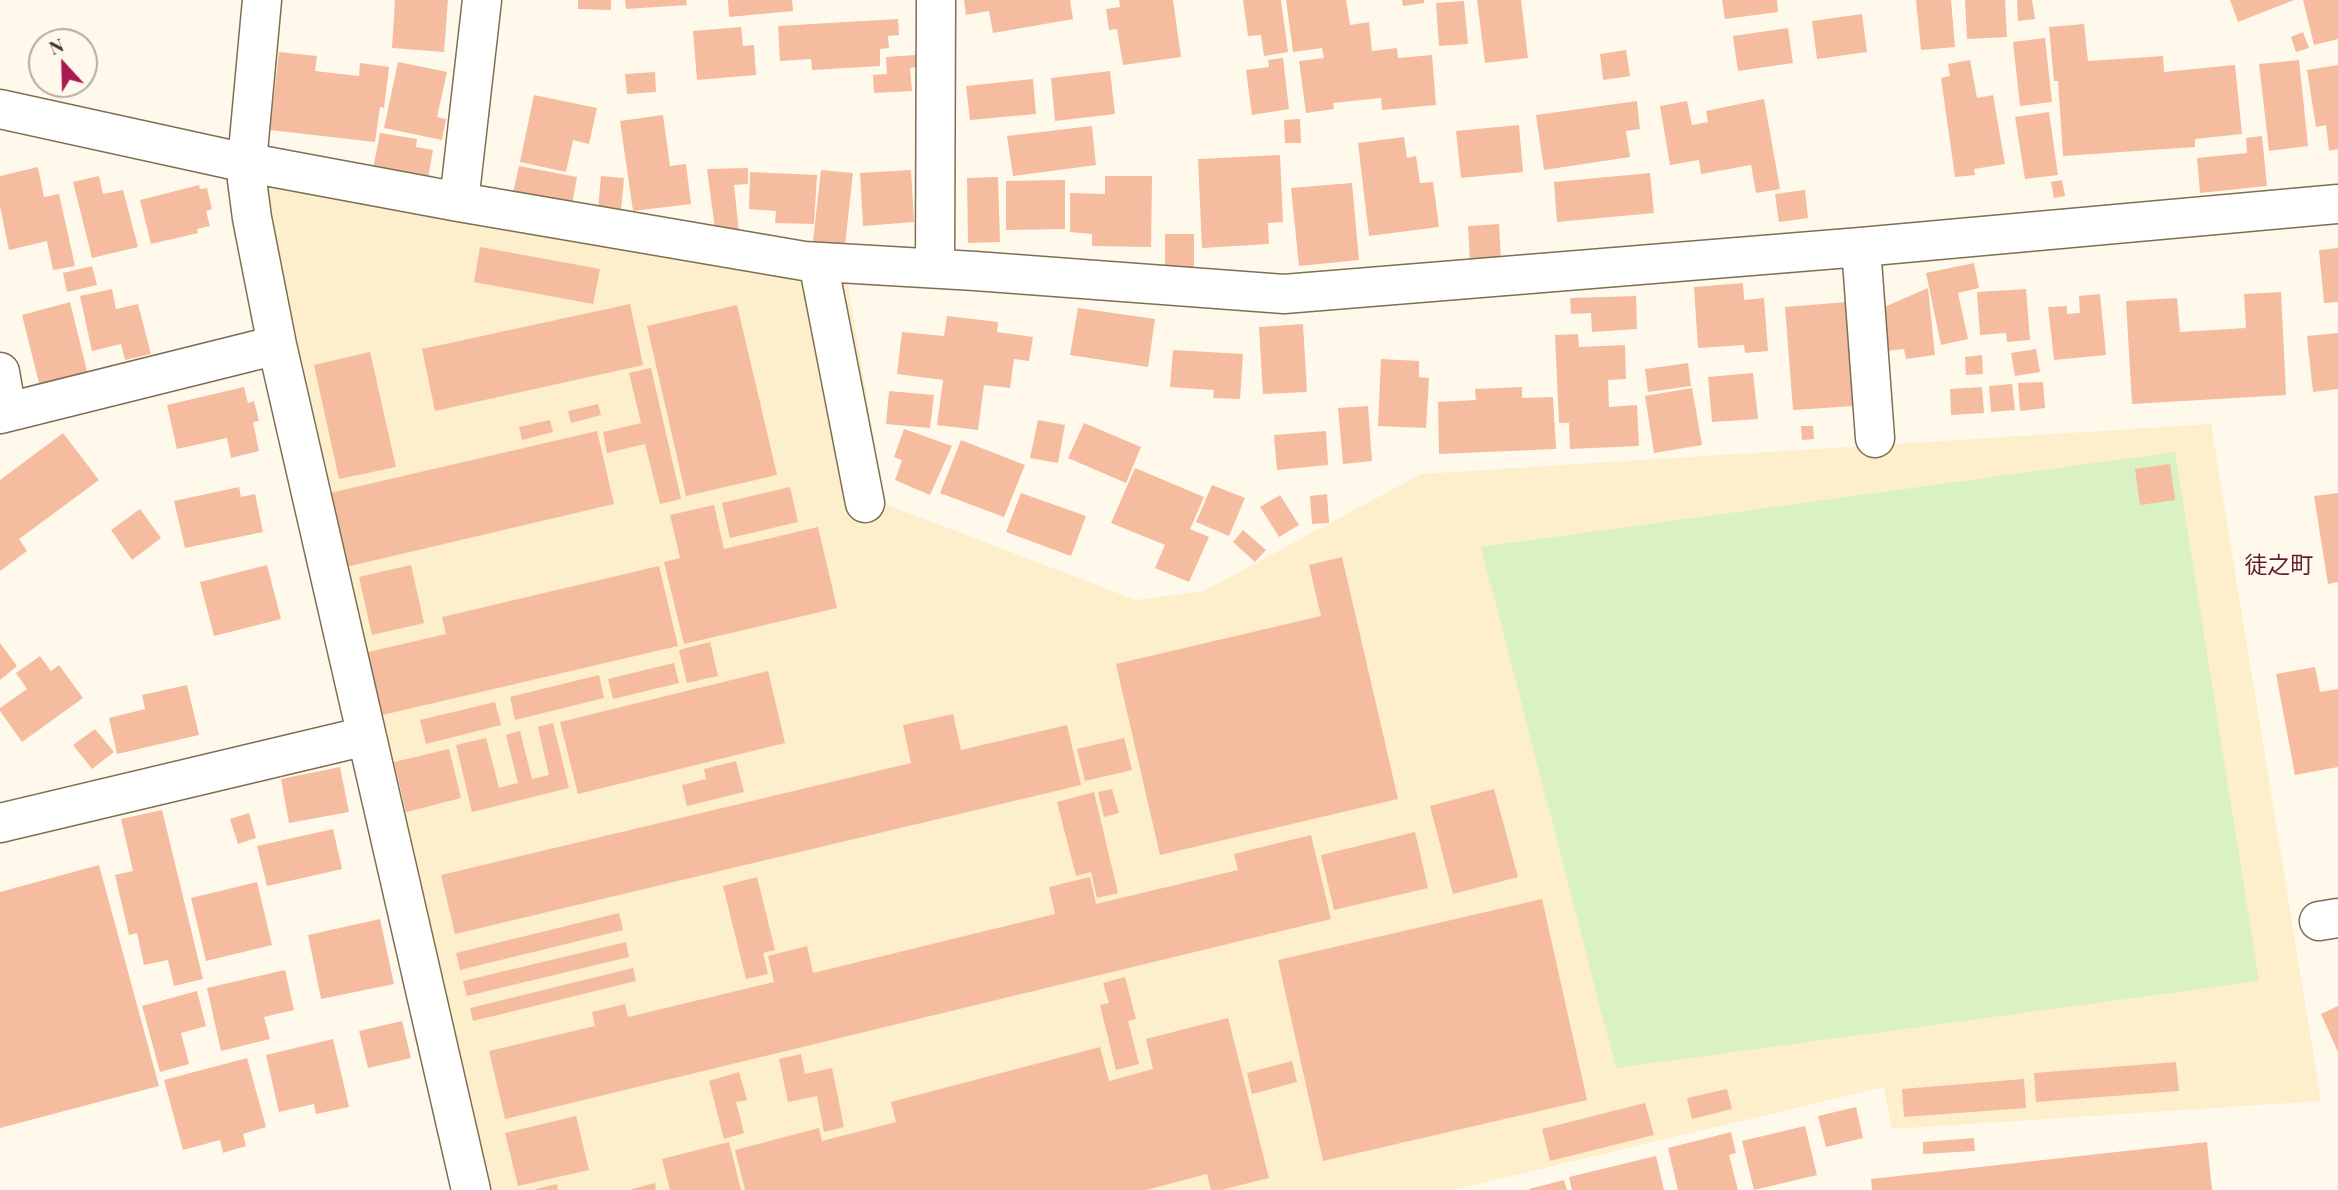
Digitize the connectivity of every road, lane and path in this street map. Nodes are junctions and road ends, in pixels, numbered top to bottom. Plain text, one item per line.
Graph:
1 (262, 0) edge
2 (482, 0) edge
3 (936, 0) edge
4 (0, 109) edge
5 (247, 162) junction
6 (459, 202) junction
7 (2338, 204) edge
8 (1861, 247) junction
9 (818, 262) junction
10 (935, 268) junction
11 (277, 345) junction
12 (0, 372) edge
13 (4, 413) edge
14 (1875, 438) dead end
15 (865, 503) dead end
16 (366, 736) junction
17 (0, 823) edge
18 (471, 1190) edge

1 - 5 street
2 - 6 street
3 - 10 street
4 - 5 street
5 - 6 street
5 - 11 street
6 - 9 street
7 - 8 street
8 - 10 street
8 - 14 street
9 - 10 street
9 - 15 street
11 - 13 street
11 - 16 street
12 - 13 street
16 - 17 street
16 - 18 street

